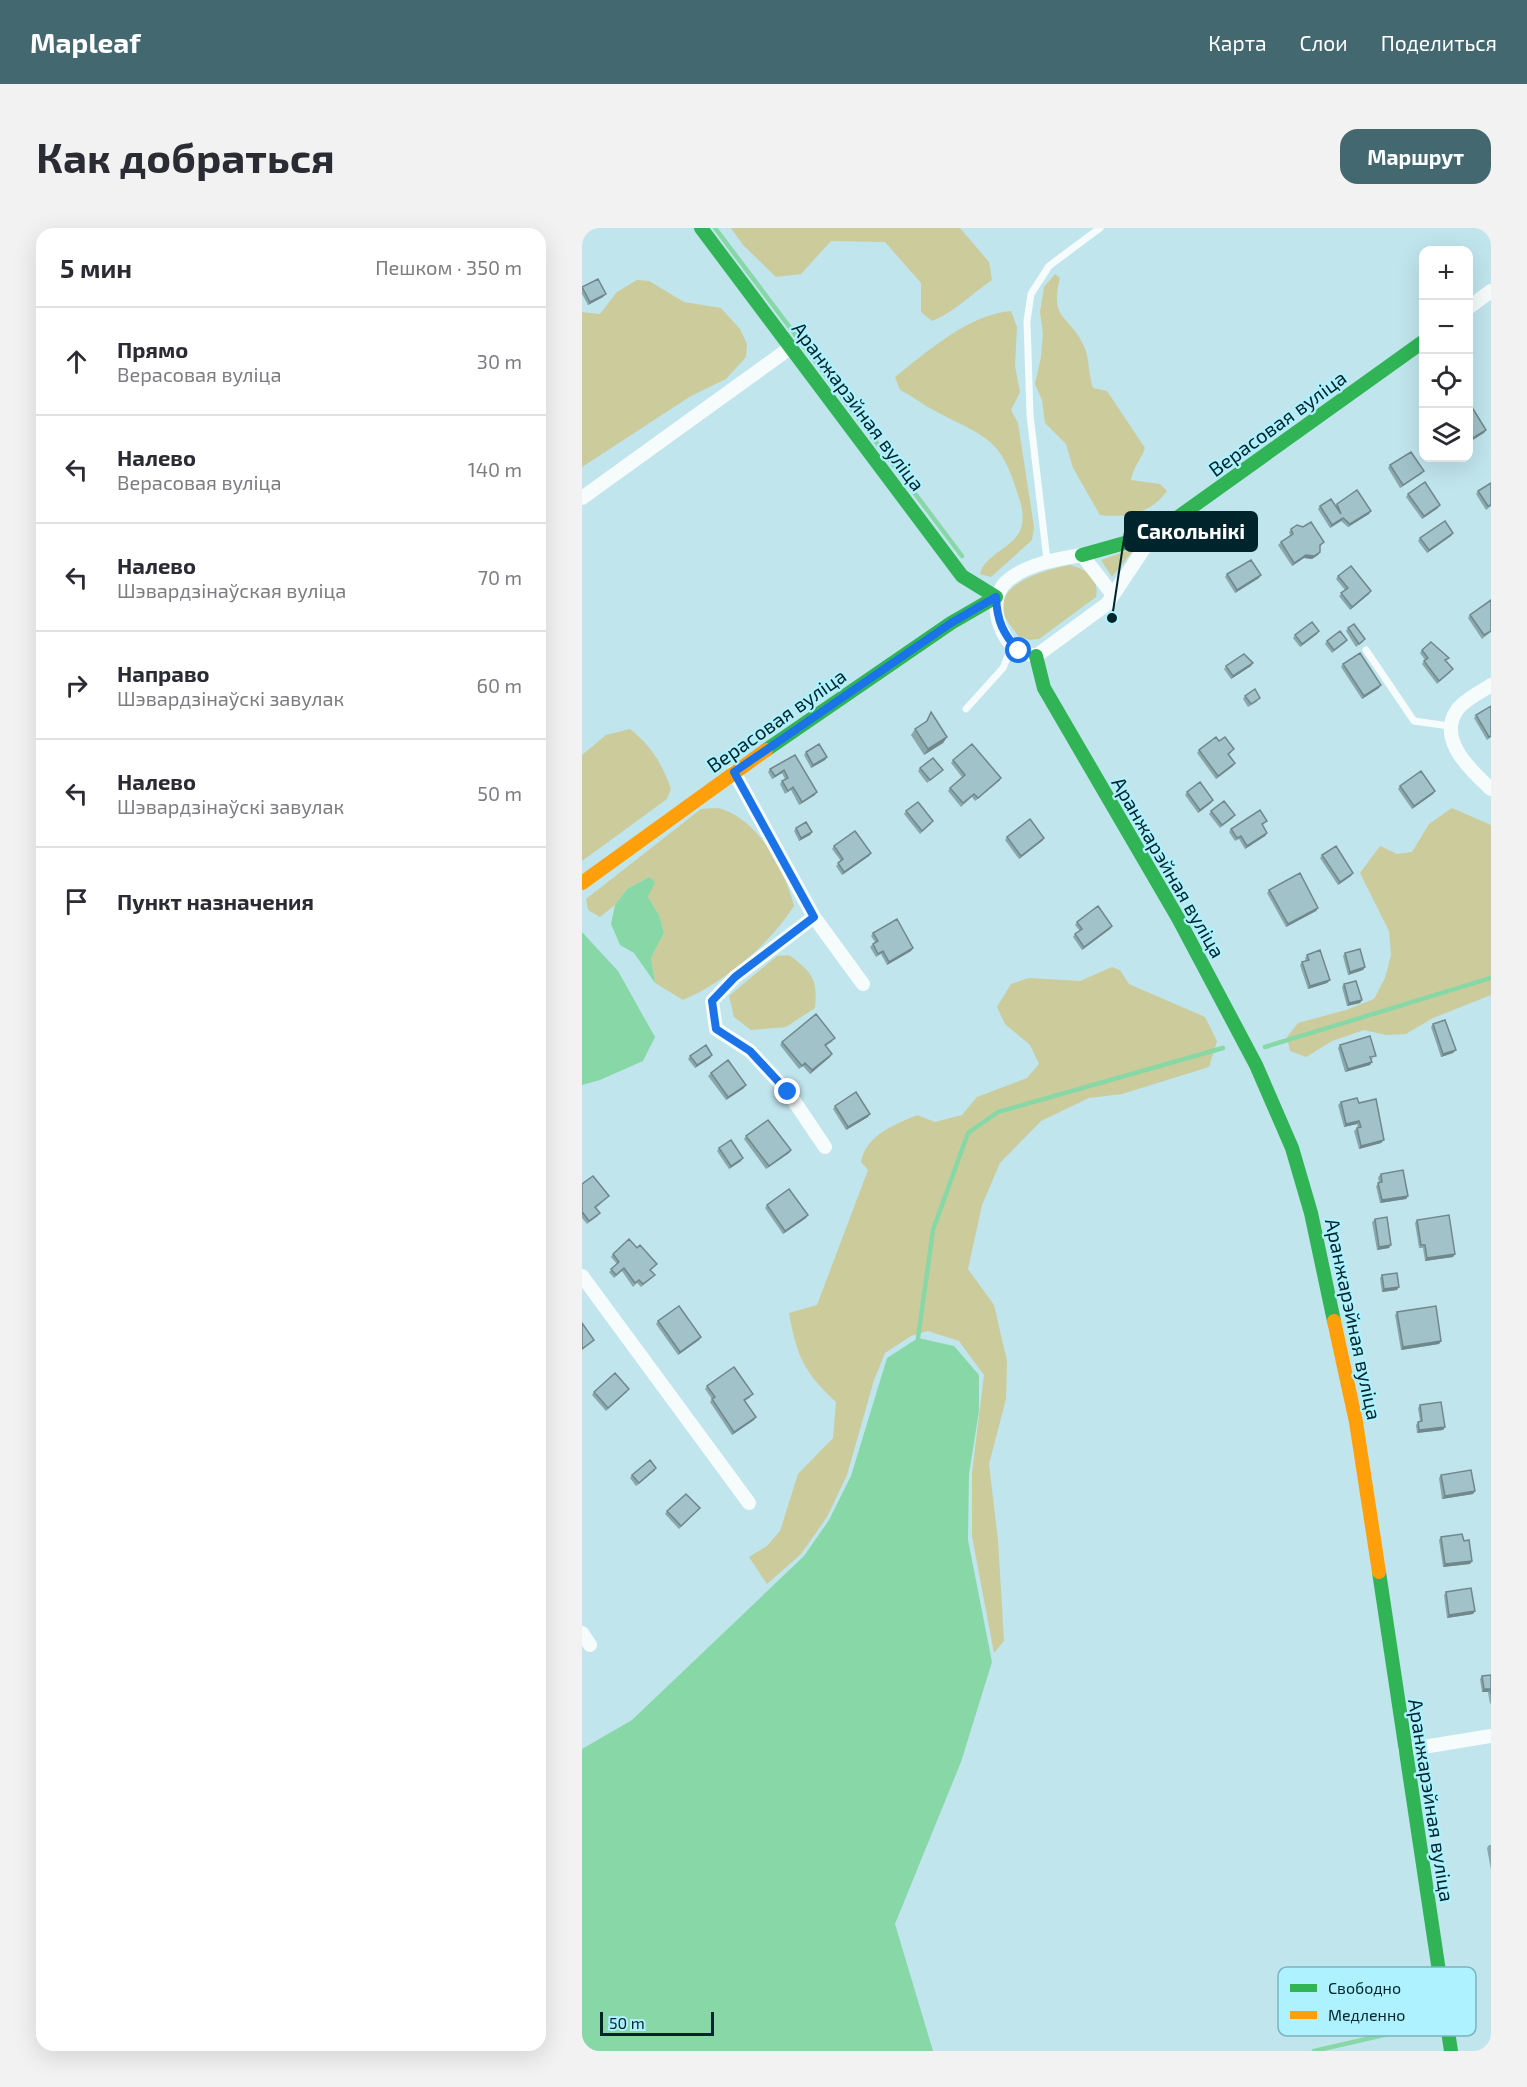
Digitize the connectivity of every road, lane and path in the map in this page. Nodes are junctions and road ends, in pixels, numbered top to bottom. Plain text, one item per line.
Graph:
1 (701, 228) edge
2 (1100, 228) edge
3 (1491, 291) edge
4 (1473, 304) edge
5 (1419, 345) edge
6 (790, 348) junction
7 (582, 498) edge
8 (1153, 535) junction
9 (1082, 555) junction
10 (1047, 560) junction
11 (1113, 595) junction
12 (996, 597) junction
13 (1012, 644) junction
14 (1366, 650) dead end
15 (1036, 656) junction
16 (1491, 685) edge
17 (966, 709) dead end
18 (1449, 726) junction
19 (734, 772) junction
20 (1491, 789) edge
21 (582, 883) edge
22 (814, 917) junction
23 (863, 984) dead end
24 (825, 1147) dead end
25 (582, 1276) edge
26 (749, 1503) dead end
27 (582, 1633) edge
28 (590, 1645) dead end
29 (1491, 1736) edge
30 (1405, 1750) junction
31 (1437, 1967) edge
32 (1448, 2036) edge
33 (1450, 2051) edge

1 - 6 street, Аранжарэйная вуліца
2 - 10 lane
3 - 4 street
5 - 8 street, Верасовая вуліца
6 - 7 street
6 - 12 street, Аранжарэйная вуліца
8 - 9 street, Верасовая вуліца
8 - 11 street, Верасовая вуліца
9 - 10 street, Верасовая вуліца
9 - 11 street
10 - 12 street, Верасовая вуліца
11 - 15 street, Верасовая вуліца
12 - 13 street
12 - 19 street, Верасовая вуліца
13 - 15 street
13 - 17 lane
14 - 18 lane
15 - 30 street, Аранжарэйная вуліца
16 - 18 street
18 - 20 street
19 - 21 street, Верасовая вуліца
19 - 22 street
22 - 23 street
22 - 24 street
25 - 26 street
27 - 28 street
29 - 30 street
30 - 31 street, Аранжарэйная вуліца
32 - 33 street, Аранжарэйная вуліца

